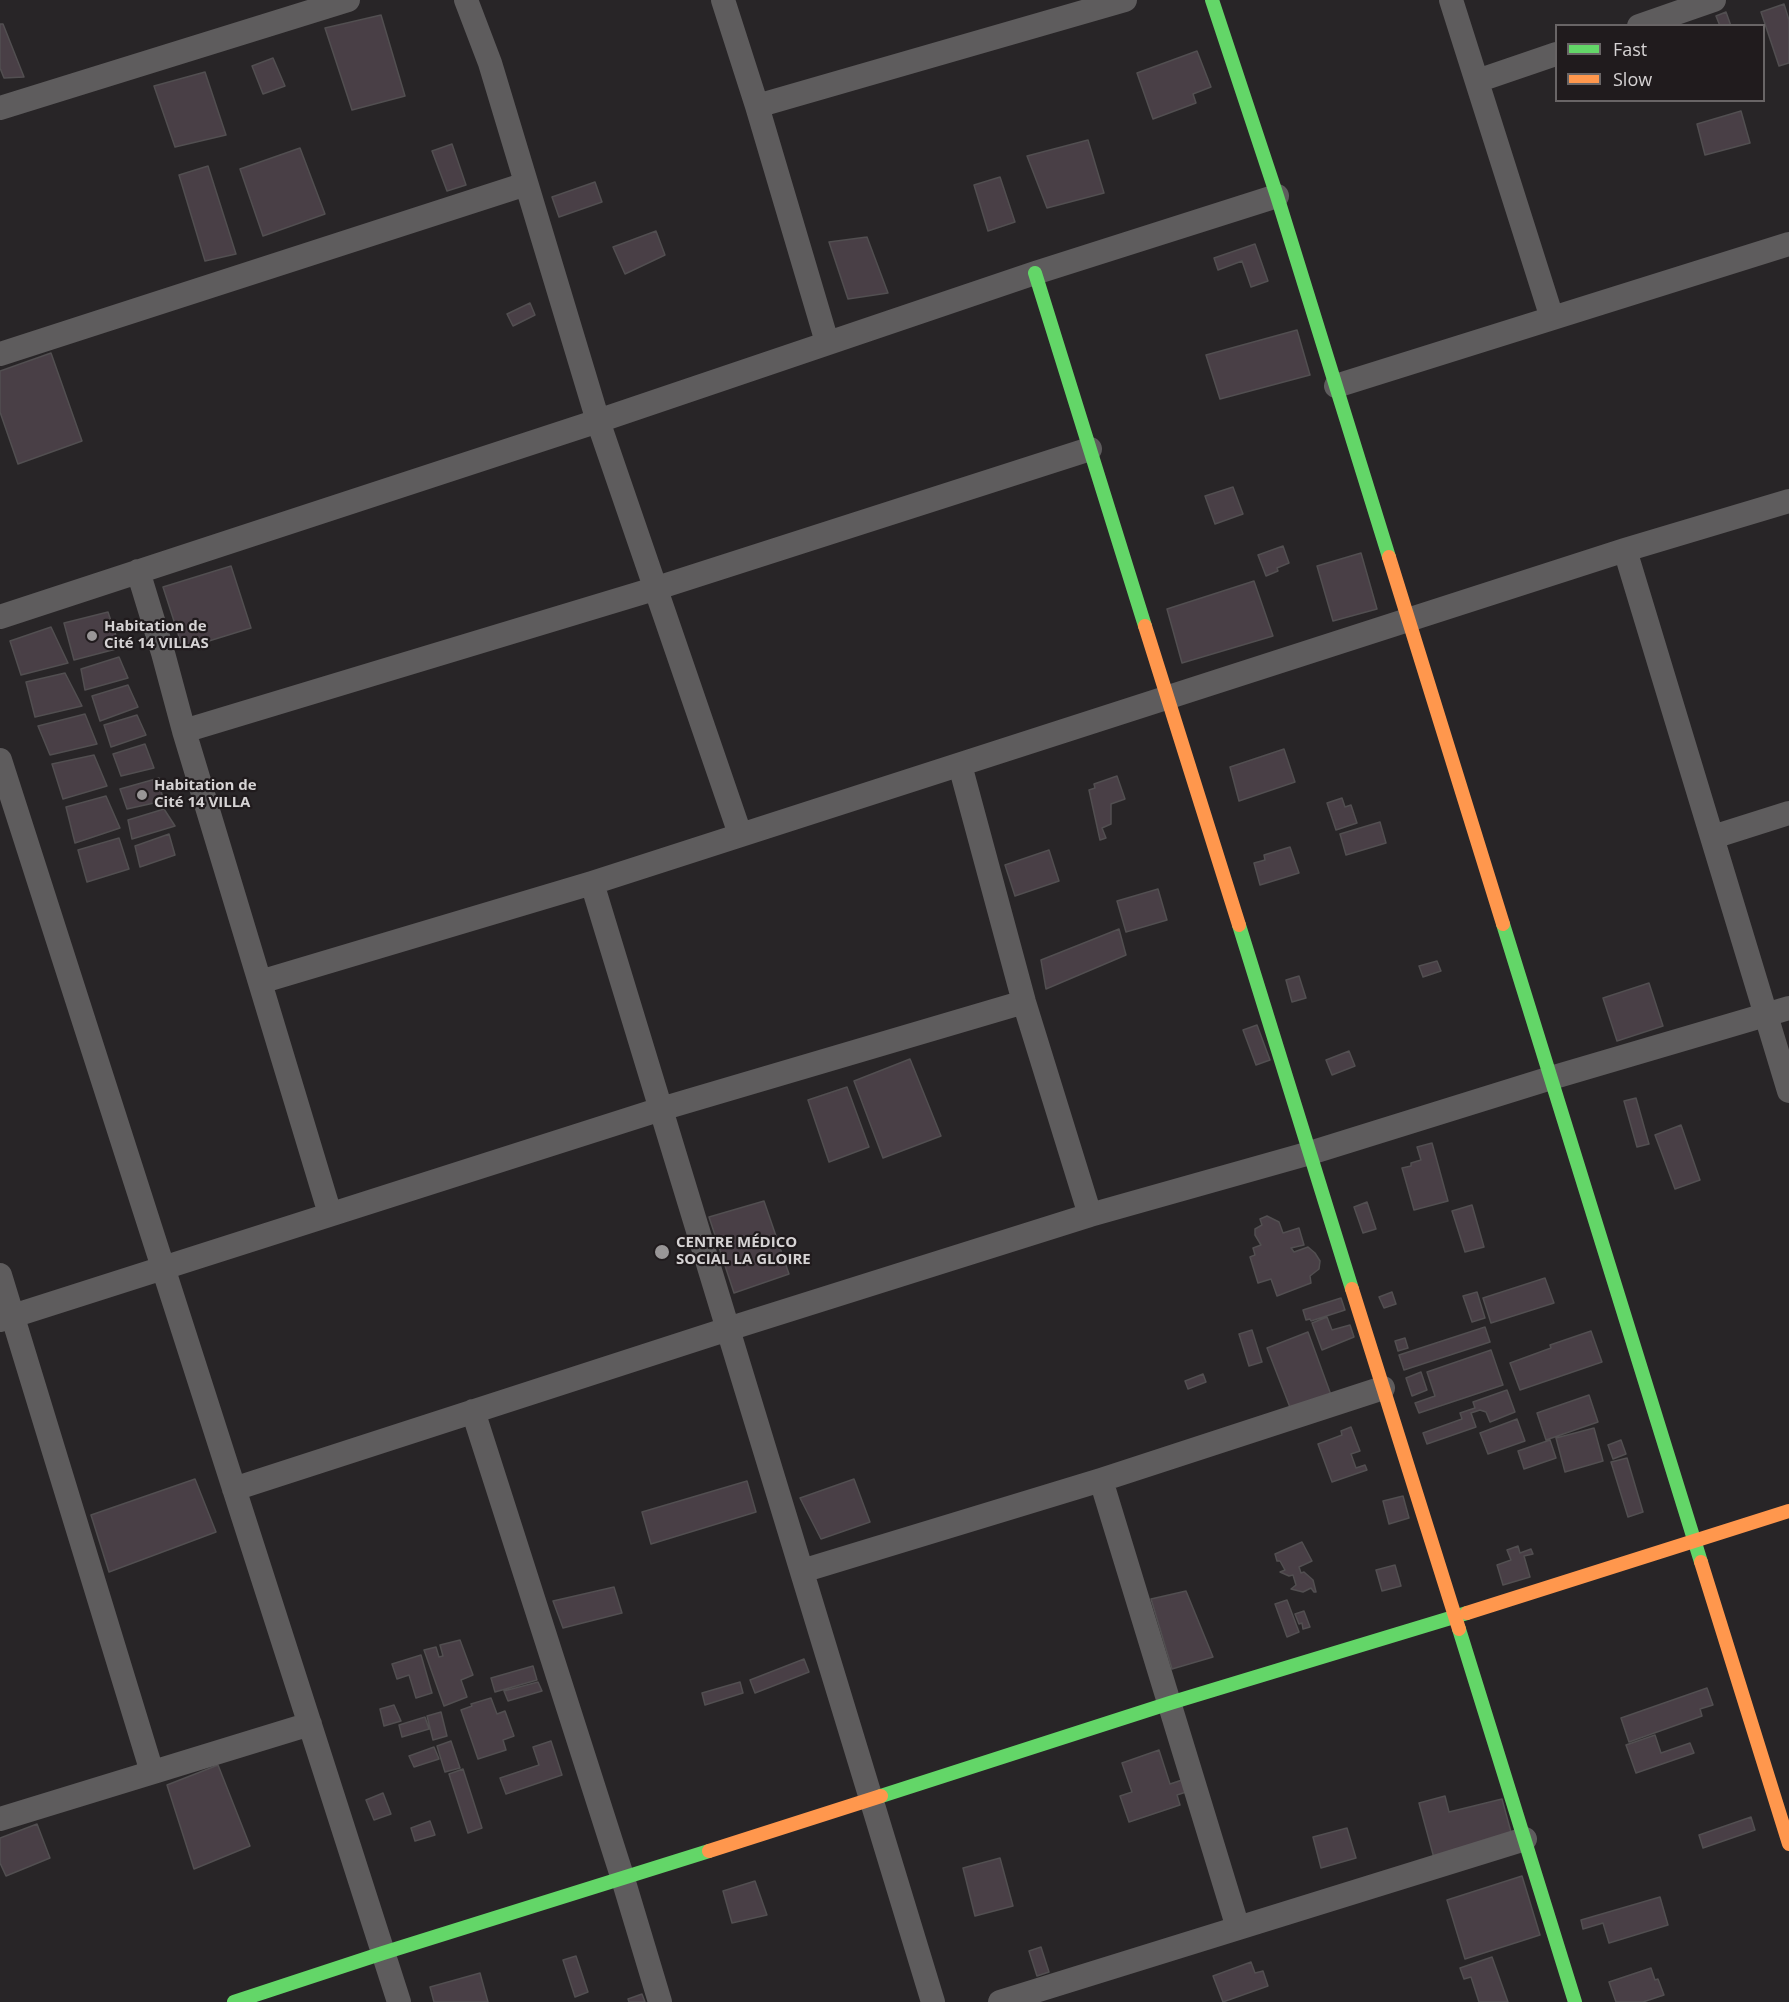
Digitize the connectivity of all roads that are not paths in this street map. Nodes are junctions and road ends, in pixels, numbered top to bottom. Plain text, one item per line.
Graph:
1 (348, 0) edge
2 (466, 0) edge
3 (723, 0) edge
4 (1125, 0) edge
5 (1212, 0) edge
6 (1451, 0) edge
7 (1714, 0) edge
8 (1645, 24) edge
9 (1555, 55) edge
10 (1477, 81) junction
11 (757, 106) junction
12 (0, 108) edge
13 (526, 184) junction
14 (1277, 196) junction
15 (1789, 244) edge
16 (1035, 273) junction
17 (1552, 318) junction
18 (827, 342) junction
19 (0, 354) edge
20 (1336, 386) junction
21 (598, 422) junction
22 (1090, 449) junction
23 (1789, 501) edge
24 (1625, 550) junction
25 (138, 571) junction
26 (654, 589) junction
27 (0, 617) edge
28 (1409, 620) junction
29 (1168, 696) junction
30 (184, 731) junction
31 (960, 765) junction
32 (2, 772) edge
33 (1789, 813) edge
34 (740, 834) junction
35 (1713, 837) junction
36 (592, 883) junction
37 (260, 982) junction
38 (1024, 1002) junction
39 (1778, 1011) edge
40 (1551, 1078) junction
41 (1789, 1091) edge
42 (661, 1109) junction
43 (1310, 1153) junction
44 (330, 1214) junction
45 (1090, 1215) junction
46 (163, 1268) junction
47 (0, 1275) edge
48 (7, 1318) edge
49 (728, 1329) junction
50 (1383, 1388) junction
51 (474, 1411) junction
52 (1101, 1480) junction
53 (234, 1489) junction
54 (1789, 1511) edge
55 (1694, 1540) junction
56 (802, 1571) junction
57 (1455, 1617) junction
58 (1170, 1703) junction
59 (310, 1724) junction
60 (152, 1772) junction
61 (871, 1800) junction
62 (0, 1819) edge
63 (1524, 1839) junction
64 (1789, 1844) edge
65 (623, 1879) junction
66 (1238, 1928) junction
67 (383, 1953) junction
68 (234, 2002) edge
69 (399, 2002) edge
70 (660, 2002) edge
71 (933, 2002) edge
72 (1000, 2002) edge
73 (1575, 2002) edge

1 - 12 street
2 - 13 street
3 - 11 street
4 - 11 street
5 - 14 street
6 - 10 street
7 - 8 street
9 - 10 street
10 - 17 street
11 - 18 street
13 - 19 street
13 - 21 street
14 - 16 street
14 - 20 street
15 - 17 street
16 - 18 street
16 - 22 street
17 - 20 street
18 - 21 street
20 - 28 street
21 - 25 street
21 - 26 street
22 - 26 street
22 - 29 street
23 - 24 street
24 - 28 street
24 - 35 street
25 - 27 street
25 - 30 street
26 - 30 street
26 - 34 street
28 - 29 street
28 - 40 street
29 - 31 street
29 - 43 street
30 - 37 street
31 - 34 street
31 - 38 street
32 - 46 street
33 - 35 street
34 - 36 street
35 - 39 street
36 - 37 street
36 - 42 street
37 - 44 street
38 - 42 street
38 - 45 street
39 - 40 street
39 - 41 street
40 - 43 street
40 - 55 street
42 - 44 street
42 - 49 street
43 - 45 street
43 - 50 street
44 - 46 street
45 - 49 street
46 - 48 street
46 - 53 street
47 - 48 street
48 - 60 street
49 - 51 street
49 - 56 street
50 - 52 street
50 - 57 street
51 - 53 street
51 - 65 street
52 - 56 street
52 - 58 street
53 - 59 street
54 - 55 street
55 - 57 street
55 - 64 street
56 - 61 street
57 - 58 street
57 - 63 street
58 - 61 street
58 - 66 street
59 - 60 street
59 - 67 street
60 - 62 street
61 - 65 street
61 - 71 street
63 - 66 street
63 - 73 street
65 - 67 street
65 - 70 street
66 - 72 street
67 - 68 street
67 - 69 street

